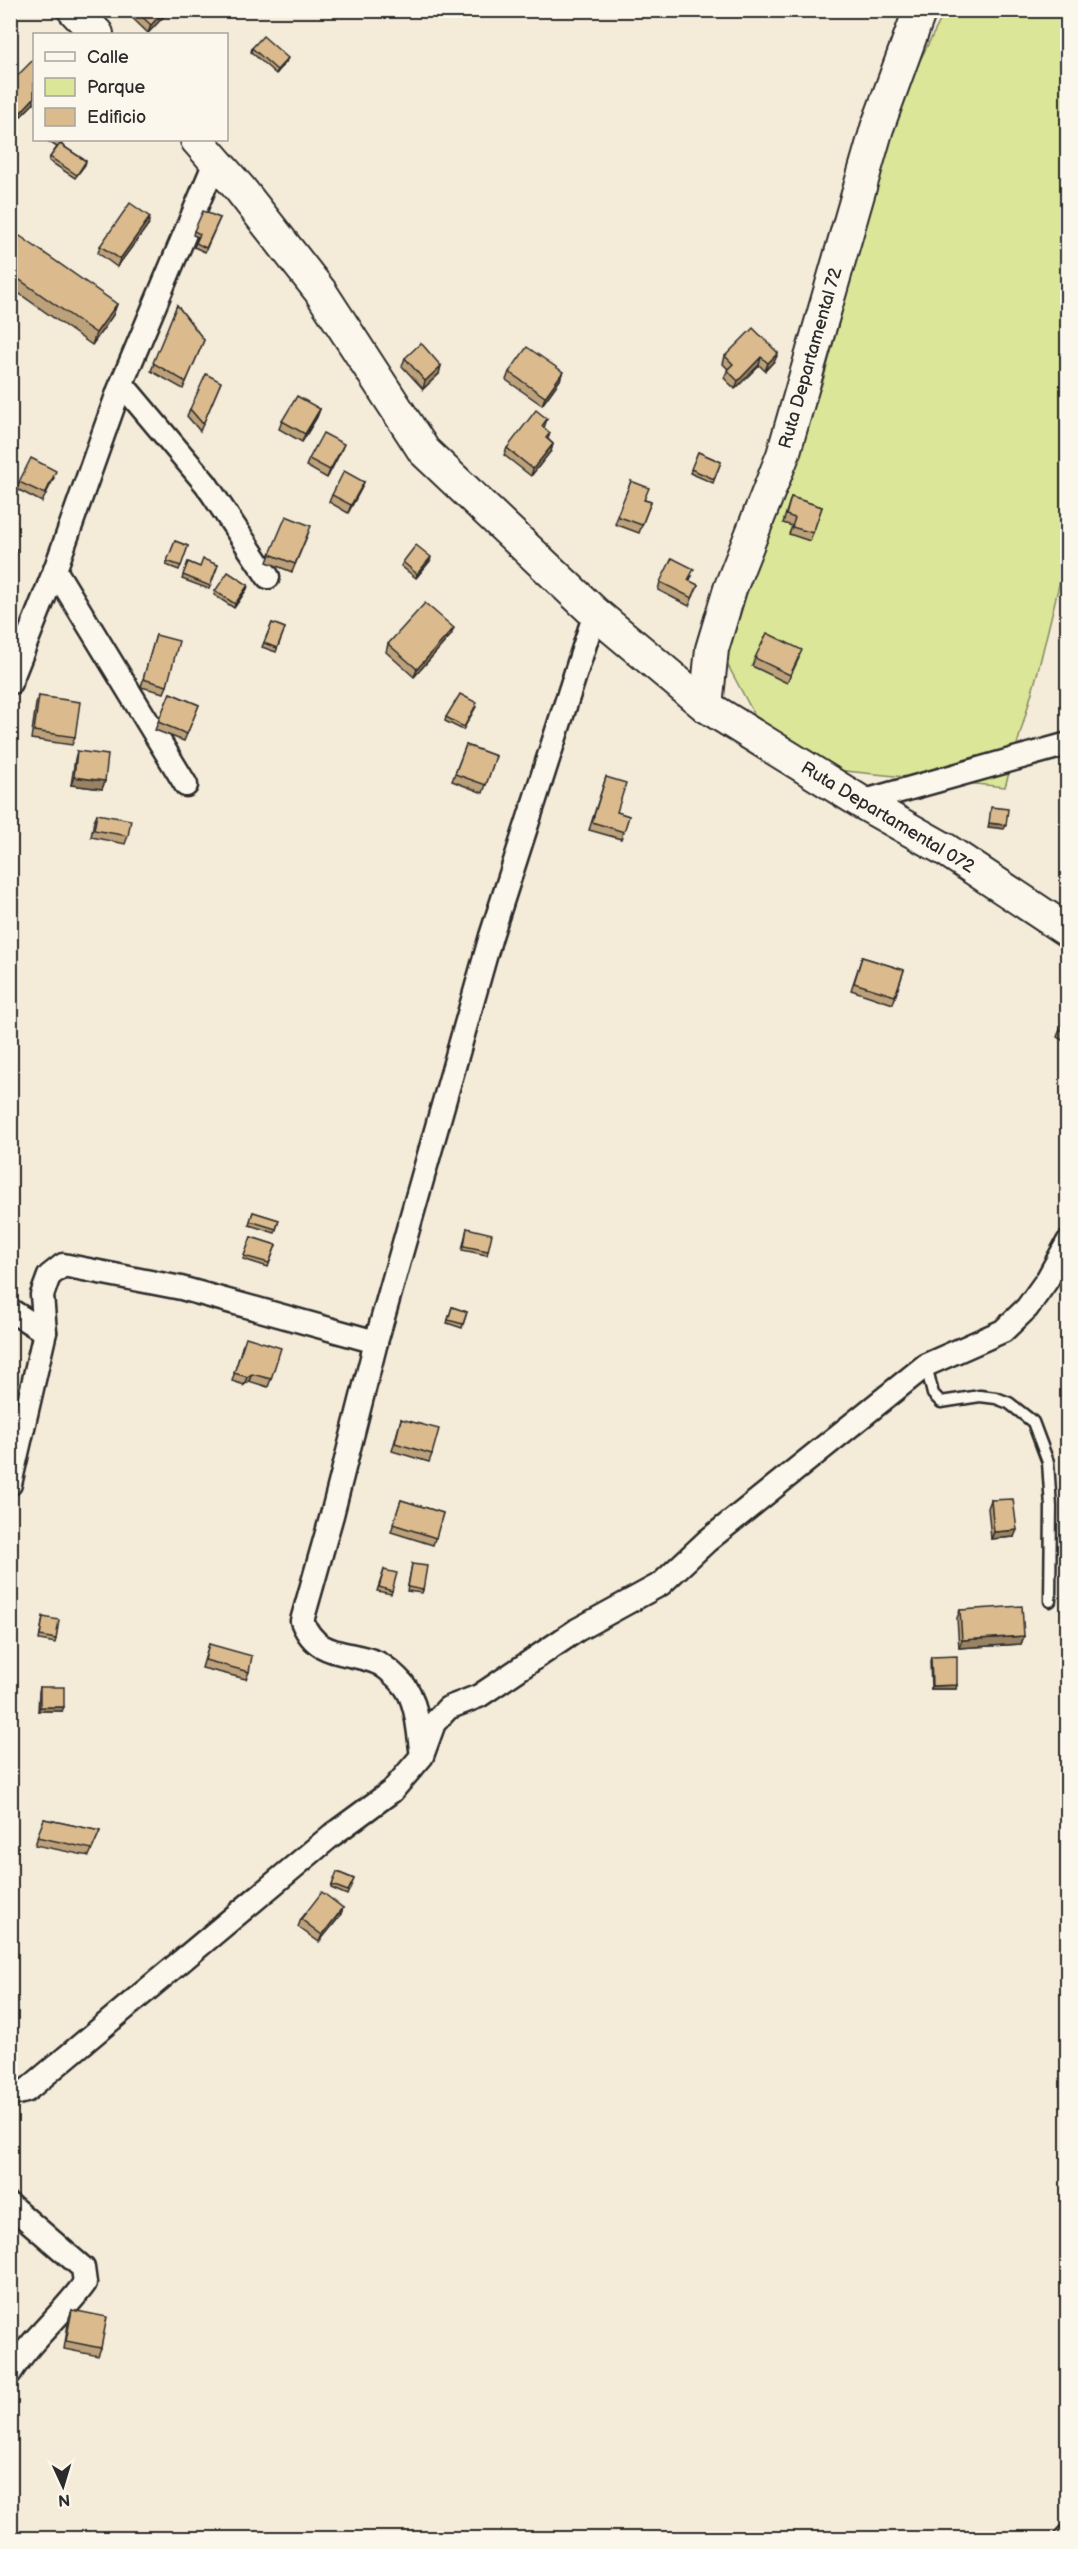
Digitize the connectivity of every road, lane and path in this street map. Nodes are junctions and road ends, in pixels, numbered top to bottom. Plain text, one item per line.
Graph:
1 (920, 10) edge
2 (207, 150) edge
3 (122, 384) junction
4 (55, 570) junction
5 (268, 577) dead end
6 (596, 613) junction
7 (10, 683) edge
8 (706, 706) junction
9 (1068, 744) edge
10 (186, 785) dead end
11 (861, 802) junction
12 (1068, 931) edge
13 (1068, 1242) edge
14 (10, 1310) edge
15 (45, 1332) junction
16 (376, 1342) junction
17 (926, 1365) junction
18 (10, 1484) edge
19 (1050, 1601) dead end
20 (422, 1756) junction
21 (10, 2095) edge
22 (10, 2205) edge
23 (10, 2373) edge

1 - 8 main road, Ruta Departamental 72
2 - 3 street
2 - 6 main road, Ruta Departamental 072
3 - 4 street
3 - 5 street
4 - 7 street
4 - 10 street
6 - 8 main road, Ruta Departamental 072
6 - 16 street
8 - 11 main road, Ruta Departamental 072
9 - 11 street
11 - 12 main road, Ruta Departamental 072
13 - 17 street
14 - 15 street
15 - 16 street
15 - 18 street
16 - 20 street
17 - 19 lane
17 - 20 street
20 - 21 street
22 - 23 street

